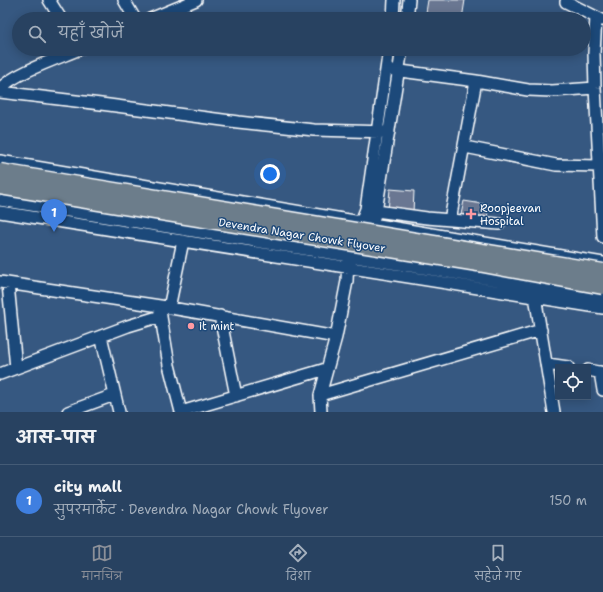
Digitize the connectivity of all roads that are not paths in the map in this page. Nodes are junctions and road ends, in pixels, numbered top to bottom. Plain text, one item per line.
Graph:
1 (49, 0) edge
2 (124, 0) edge
3 (196, 0) edge
4 (394, 0) edge
5 (409, 0) edge
6 (565, 1) edge
7 (56, 12) edge
8 (131, 12) edge
9 (167, 12) edge
10 (393, 12) edge
11 (408, 12) edge
12 (588, 12) edge
13 (591, 14) edge
14 (600, 18) edge
15 (63, 56) edge
16 (388, 56) edge
17 (401, 56) edge
18 (386, 69) junction
19 (399, 70) junction
20 (476, 81) junction
21 (595, 88) junction
22 (0, 91) edge
23 (377, 131) junction
24 (389, 132) junction
25 (465, 148) junction
26 (0, 161) edge
27 (598, 166) junction
28 (0, 172) edge
29 (0, 186) edge
30 (601, 191) edge
31 (0, 200) edge
32 (371, 210) junction
33 (0, 212) edge
34 (450, 220) junction
35 (367, 222) junction
36 (499, 224) dead end
37 (603, 237) edge
38 (183, 241) junction
39 (355, 256) junction
40 (603, 263) edge
41 (351, 268) junction
42 (603, 272) edge
43 (4, 283) edge
44 (603, 286) edge
45 (536, 296) junction
46 (603, 297) edge
47 (603, 308) edge
48 (163, 310) junction
49 (220, 316) junction
50 (541, 330) junction
51 (101, 336) junction
52 (336, 338) junction
53 (547, 364) junction
54 (555, 365) edge
55 (16, 368) junction
56 (326, 369) junction
57 (591, 370) edge
58 (601, 372) edge
59 (0, 374) edge
60 (603, 390) edge
61 (114, 395) junction
62 (320, 395) junction
63 (236, 396) junction
64 (68, 412) edge
65 (119, 412) edge
66 (181, 412) edge
67 (321, 412) edge
68 (554, 412) edge

1 - 7 street
2 - 8 street
3 - 9 street
4 - 10 street
5 - 11 street
6 - 12 street
13 - 14 street
14 - 21 street
15 - 22 street
16 - 18 street
17 - 19 street
18 - 19 street
18 - 23 street
19 - 20 street
19 - 24 street
20 - 21 street
20 - 25 street
21 - 27 street
22 - 23 street
23 - 24 street
23 - 32 street
24 - 32 street
25 - 27 street
25 - 34 street
26 - 35 street
27 - 30 street
28 - 42 highway, Devendra Nagar Chowk Flyover, bridge
29 - 44 highway, Devendra Nagar Chowk Flyover, bridge
30 - 37 street
31 - 39 street
32 - 34 street
32 - 35 street
33 - 38 street
34 - 36 street
35 - 39 street
35 - 40 street
38 - 41 street
38 - 48 street
39 - 41 street
39 - 46 street
41 - 45 street
41 - 52 street
43 - 48 street
43 - 55 street
45 - 47 street
45 - 50 street
48 - 49 street
48 - 51 street
48 - 66 street
49 - 52 street
49 - 63 street
50 - 53 street
50 - 62 street
51 - 55 street
51 - 61 street
52 - 56 street
53 - 54 street
53 - 68 street
55 - 59 street
56 - 62 street
56 - 63 street
57 - 58 street
58 - 60 street
61 - 64 street
61 - 65 street
62 - 67 street
63 - 66 street

